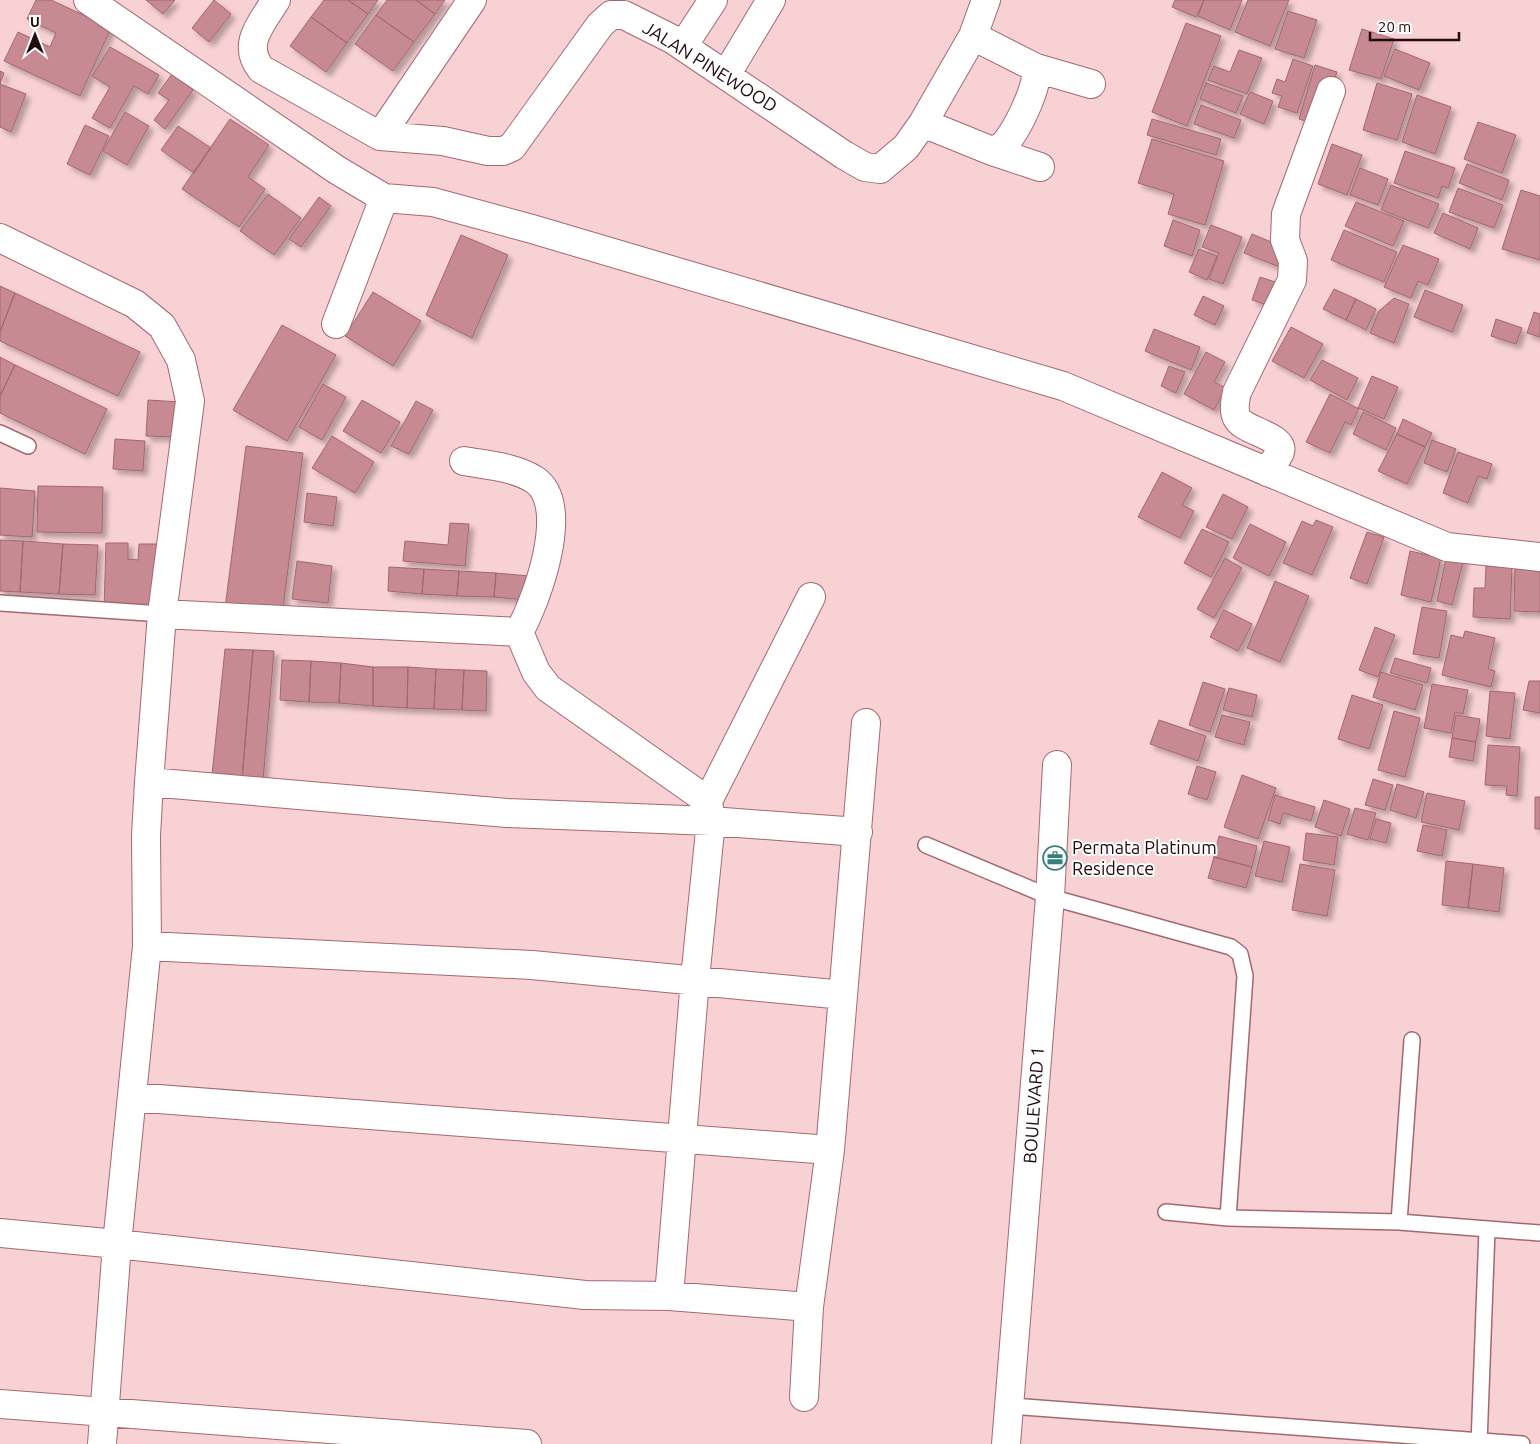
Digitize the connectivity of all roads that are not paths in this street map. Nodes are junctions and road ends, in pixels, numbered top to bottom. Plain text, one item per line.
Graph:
1 (88, 0) edge
2 (276, 0) edge
3 (472, 0) edge
4 (713, 0) edge
5 (771, 0) edge
6 (986, 0) edge
7 (973, 36) junction
8 (683, 46) junction
9 (1036, 68) junction
10 (726, 75) junction
11 (1090, 84) dead end
12 (1331, 90) dead end
13 (923, 123) junction
14 (380, 136) junction
15 (992, 151) junction
16 (1040, 167) dead end
17 (384, 198) junction
18 (0, 238) edge
19 (336, 324) dead end
20 (0, 433) edge
21 (28, 446) dead end
22 (464, 461) dead end
23 (1266, 472) junction
24 (1540, 557) edge
25 (811, 597) dead end
26 (0, 603) edge
27 (162, 614) junction
28 (519, 632) junction
29 (866, 723) dead end
30 (1057, 765) dead end
31 (149, 782) junction
32 (710, 811) junction
33 (858, 832) junction
34 (926, 845) dead end
35 (1050, 897) junction
36 (147, 946) junction
37 (695, 979) junction
38 (843, 995) junction
39 (1412, 1040) dead end
40 (132, 1097) junction
41 (683, 1137) junction
42 (830, 1150) junction
43 (1166, 1212) dead end
44 (1228, 1218) junction
45 (1399, 1222) junction
46 (1487, 1230) junction
47 (0, 1233) edge
48 (1540, 1233) edge
49 (117, 1244) junction
50 (668, 1296) junction
51 (809, 1307) junction
52 (804, 1397) dead end
53 (0, 1404) edge
54 (1011, 1406) junction
55 (105, 1414) junction
56 (289, 1436) edge
57 (446, 1441) edge
58 (1479, 1442) edge
59 (102, 1444) edge
60 (527, 1444) edge
61 (1006, 1444) edge
62 (1522, 1444) edge

1 - 17 street
2 - 14 street
3 - 14 street
4 - 8 street
5 - 10 street
6 - 7 street, JALAN PINEWOOD
7 - 9 street
7 - 13 street, JALAN PINEWOOD
8 - 10 street, JALAN PINEWOOD
8 - 14 street, JALAN PINEWOOD
9 - 11 street
9 - 15 street
10 - 13 street, JALAN PINEWOOD
12 - 23 street
13 - 15 street
15 - 16 street
17 - 19 street
17 - 23 street
18 - 27 street
20 - 21 lane
22 - 28 street
23 - 24 street
25 - 32 street
26 - 27 lane
27 - 28 street
27 - 31 street
28 - 32 street
29 - 33 street
30 - 35 street, BOULEVARD 1
31 - 32 street
31 - 36 street
32 - 33 street
32 - 37 street
33 - 38 street
34 - 35 lane
35 - 44 lane
35 - 54 street, BOULEVARD 1
36 - 37 street
36 - 40 street
37 - 38 street
37 - 41 street
38 - 42 street
39 - 45 lane
40 - 41 street
40 - 49 street
41 - 42 street
41 - 50 street
42 - 51 street
43 - 44 lane
44 - 45 lane
45 - 46 lane
46 - 48 lane
46 - 58 lane
47 - 49 street
49 - 50 street
49 - 55 street
50 - 51 street
51 - 52 street
53 - 55 street
54 - 58 lane
54 - 61 street, BOULEVARD 1
55 - 56 street
55 - 59 street
56 - 57 street
57 - 60 street
58 - 62 lane

